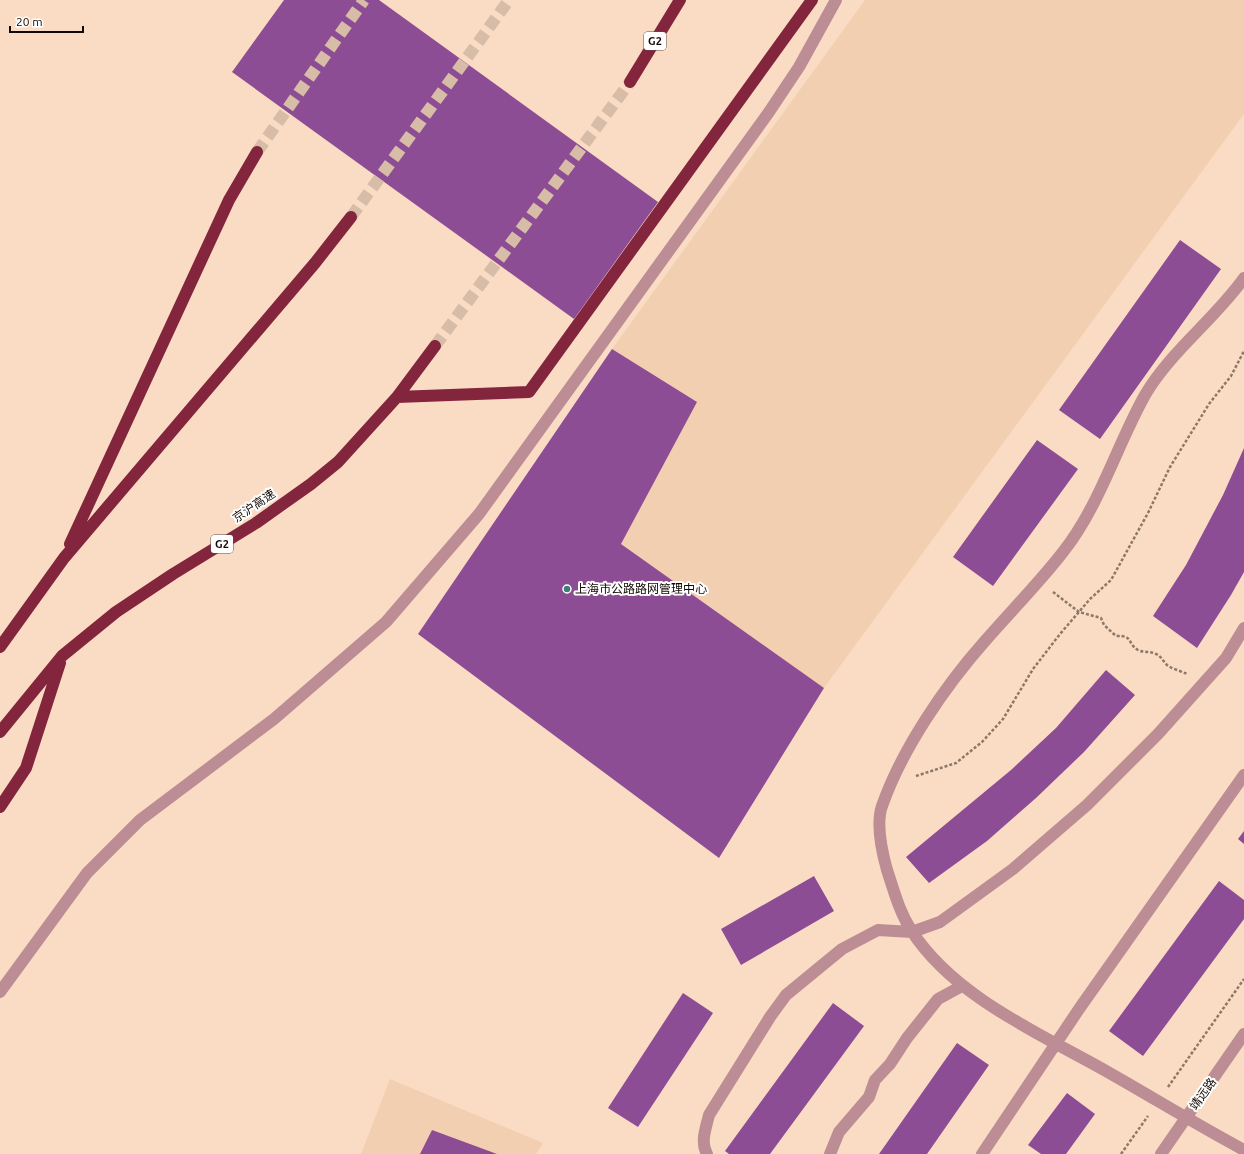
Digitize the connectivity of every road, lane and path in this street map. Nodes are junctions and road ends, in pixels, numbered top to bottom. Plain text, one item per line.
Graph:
1 (680, 0) edge
2 (812, 0) edge
3 (836, 0) edge
4 (630, 82) tunnel mouth
5 (257, 152) tunnel mouth
6 (350, 217) tunnel mouth
7 (1244, 278) edge
8 (436, 346) tunnel mouth
9 (1244, 351) edge
10 (397, 397) junction
11 (64, 558) junction
12 (1039, 581) junction
13 (1079, 612) junction
14 (1244, 628) edge
15 (0, 647) edge
16 (62, 656) junction
17 (1204, 682) junction
18 (0, 732) edge
19 (1244, 774) edge
20 (892, 781) junction
21 (0, 807) edge
22 (912, 932) junction
23 (1244, 980) edge
24 (962, 986) junction
25 (0, 992) edge
26 (1244, 1034) edge
27 (1056, 1043) junction
28 (1158, 1101) junction
29 (1186, 1119) junction
30 (1244, 1150) edge
31 (707, 1154) edge
32 (830, 1154) edge
33 (982, 1154) edge
34 (1121, 1154) edge
35 (1161, 1154) edge

1 - 4 highway, G2
2 - 10 highway
3 - 25 street
5 - 11 highway
6 - 11 highway
7 - 12 street
8 - 10 highway, 京沪高速 / G2
9 - 13 path
10 - 16 highway, 京沪高速 / G2
11 - 15 highway
12 - 13 path
12 - 20 street
13 - 17 path
13 - 20 path
14 - 17 street
16 - 18 highway, 京沪高速 / G2
16 - 21 highway
17 - 22 street
19 - 27 street
20 - 22 street
22 - 24 street
22 - 31 street
23 - 28 path
24 - 27 street
24 - 32 street
26 - 29 street, 靖远路
27 - 28 street
27 - 33 street
28 - 29 street
28 - 34 path
29 - 30 street
29 - 35 street, 靖远路

